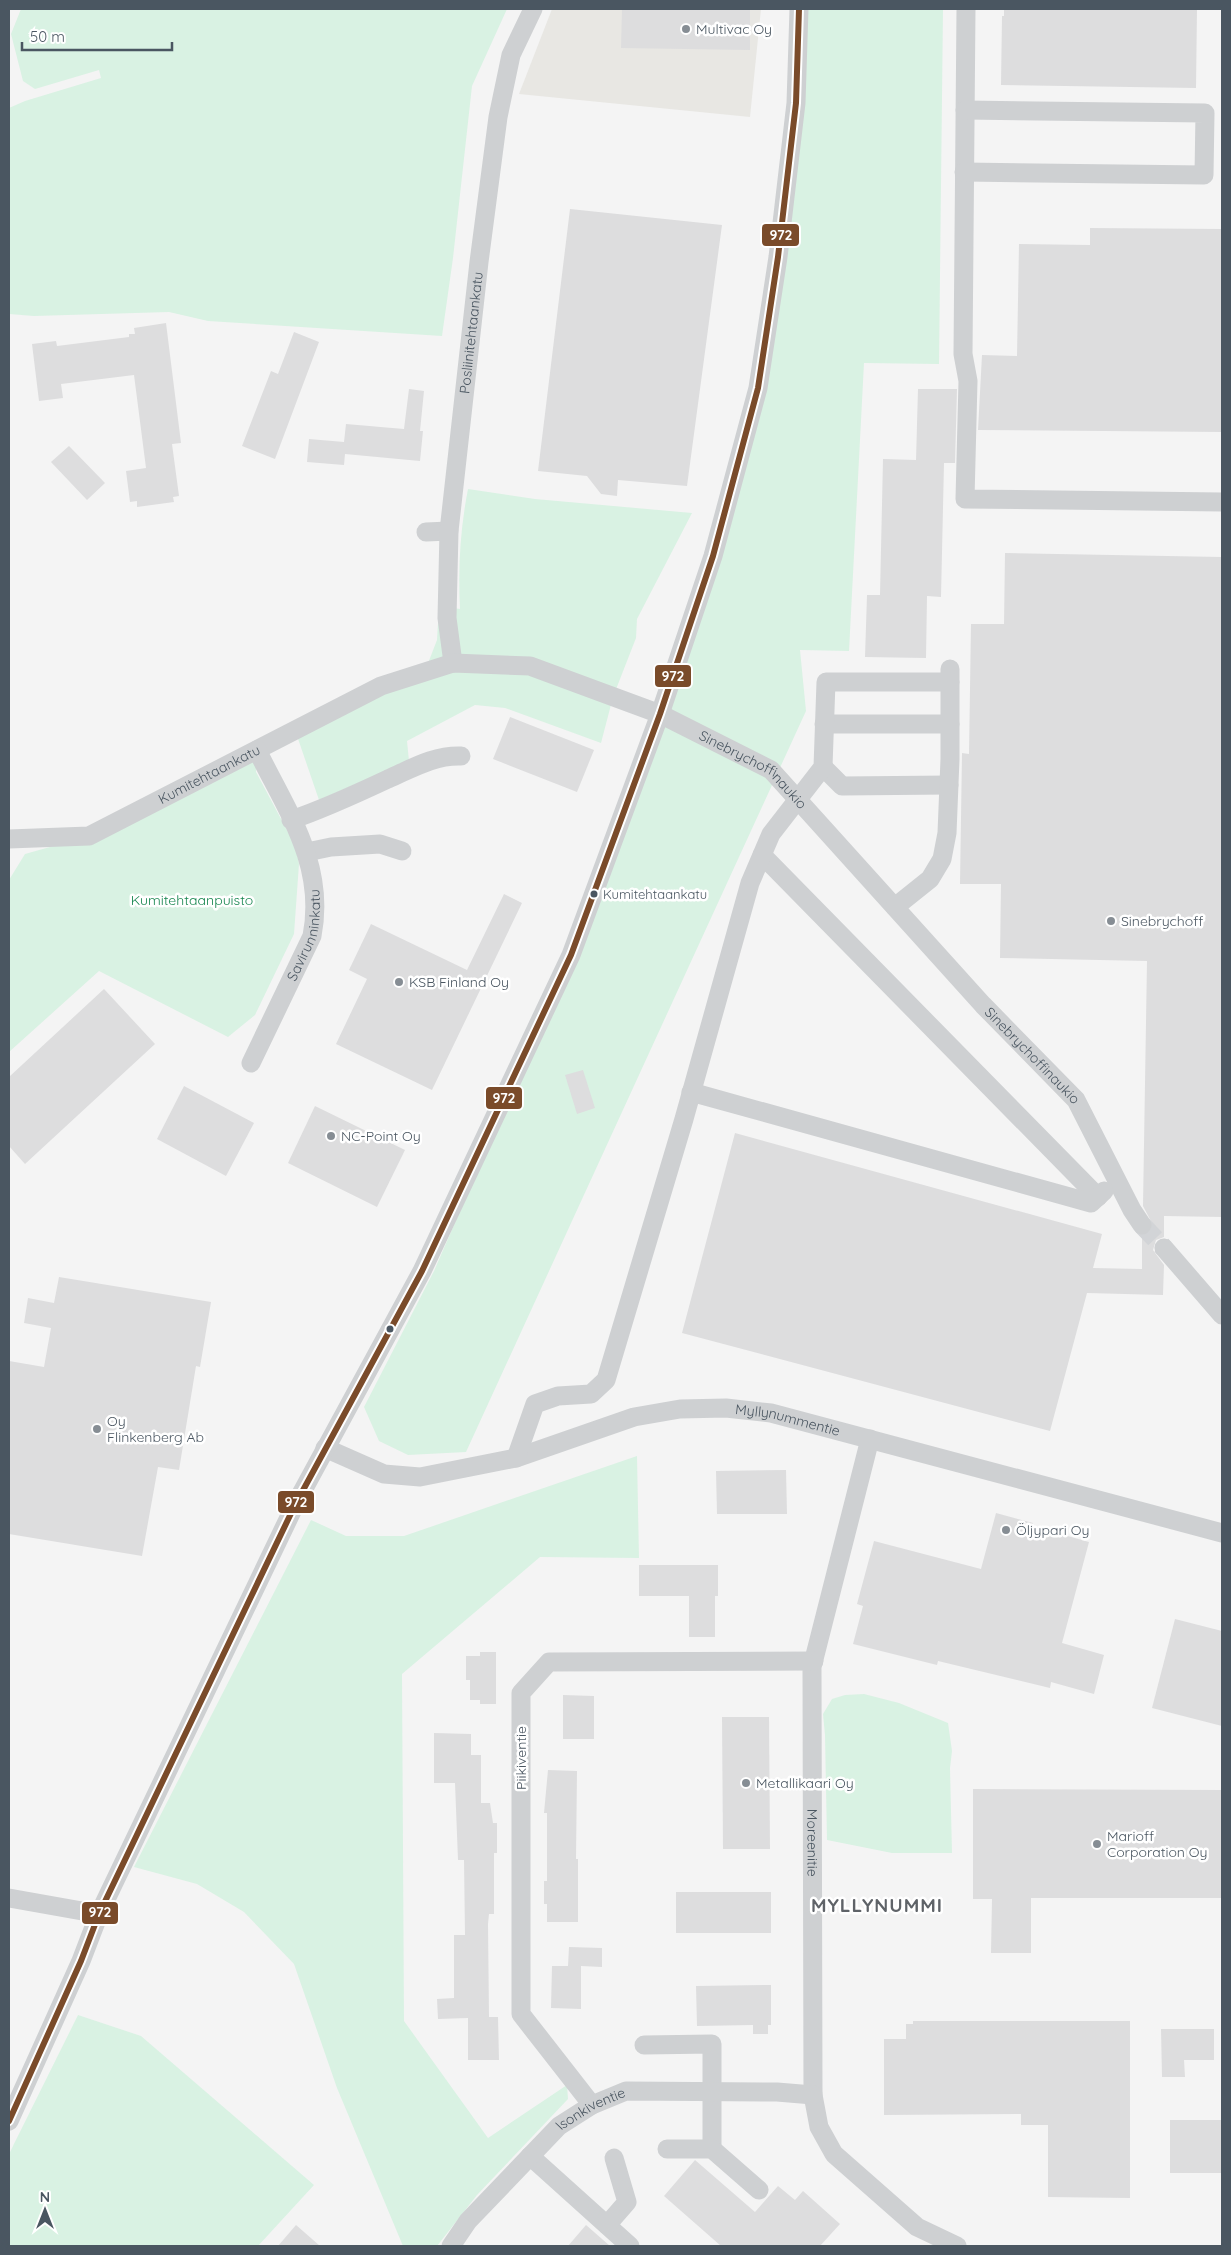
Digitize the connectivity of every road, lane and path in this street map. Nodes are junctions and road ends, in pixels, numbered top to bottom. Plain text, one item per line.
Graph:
1 (533, 9) edge
2 (799, 9) edge
3 (966, 9) edge
4 (965, 110) junction
5 (964, 172) junction
6 (1222, 502) edge
7 (449, 531) junction
8 (426, 532) dead end
9 (453, 663) junction
10 (660, 714) junction
11 (824, 724) junction
12 (950, 724) junction
13 (257, 750) junction
14 (460, 756) dead end
15 (823, 767) junction
16 (949, 785) junction
17 (797, 799) junction
18 (291, 820) junction
19 (9, 839) edge
20 (402, 851) dead end
21 (307, 852) junction
22 (762, 855) junction
23 (895, 906) junction
24 (251, 1063) dead end
25 (691, 1092) junction
26 (1117, 1181) junction
27 (1098, 1197) junction
28 (1142, 1225) tunnel mouth
29 (1164, 1248) tunnel mouth
30 (1222, 1315) edge
31 (870, 1439) junction
32 (325, 1448) junction
33 (516, 1458) junction
34 (1222, 1533) edge
35 (814, 1661) junction
36 (9, 1898) edge
37 (99, 1914) junction
38 (644, 2045) dead end
39 (712, 2092) junction
40 (813, 2095) junction
41 (592, 2105) junction
42 (9, 2121) edge
43 (667, 2149) dead end
44 (712, 2149) junction
45 (530, 2156) junction
46 (614, 2158) dead end
47 (759, 2190) dead end
48 (607, 2225) junction
49 (451, 2246) edge
50 (630, 2246) edge
51 (958, 2246) edge

1 - 7 street, Posliinitehtaankatu
2 - 10 street
3 - 4 street
4 - 5 street
4 - 5 street
5 - 6 street
7 - 8 street
7 - 9 street, Posliinitehtaankatu
9 - 10 street, Kumitehtaankatu
9 - 13 street, Kumitehtaankatu
10 - 17 street, Sinebrychoffinaukio
10 - 32 street
11 - 12 street
11 - 12 street
11 - 15 street
12 - 16 street
13 - 18 street, Savirunninkatu
13 - 19 street, Kumitehtaankatu
14 - 18 street
15 - 16 street
15 - 17 street
16 - 23 street
17 - 22 street
17 - 23 street, Sinebrychoffinaukio
18 - 21 street, Savirunninkatu
20 - 21 street
21 - 24 street, Savirunninkatu
22 - 25 street
22 - 27 street
23 - 26 street, Sinebrychoffinaukio
25 - 27 street
25 - 33 street
26 - 27 street
26 - 28 street, Sinebrychoffinaukio
29 - 30 street
31 - 33 street, Myllynummentie
31 - 34 street, Myllynummentie
31 - 35 street, Moreenitie
32 - 33 street, Myllynummentie
32 - 37 street
35 - 40 street, Moreenitie
35 - 41 street, Piikiventie
36 - 37 street
37 - 42 street
38 - 39 street
39 - 40 street, Isonkiventie
39 - 41 street, Isonkiventie
39 - 44 street
40 - 51 street, Moreenitie
41 - 45 street, Isonkiventie
43 - 44 street
44 - 47 street
45 - 48 street
45 - 49 street, Isonkiventie
46 - 48 street
48 - 50 street

